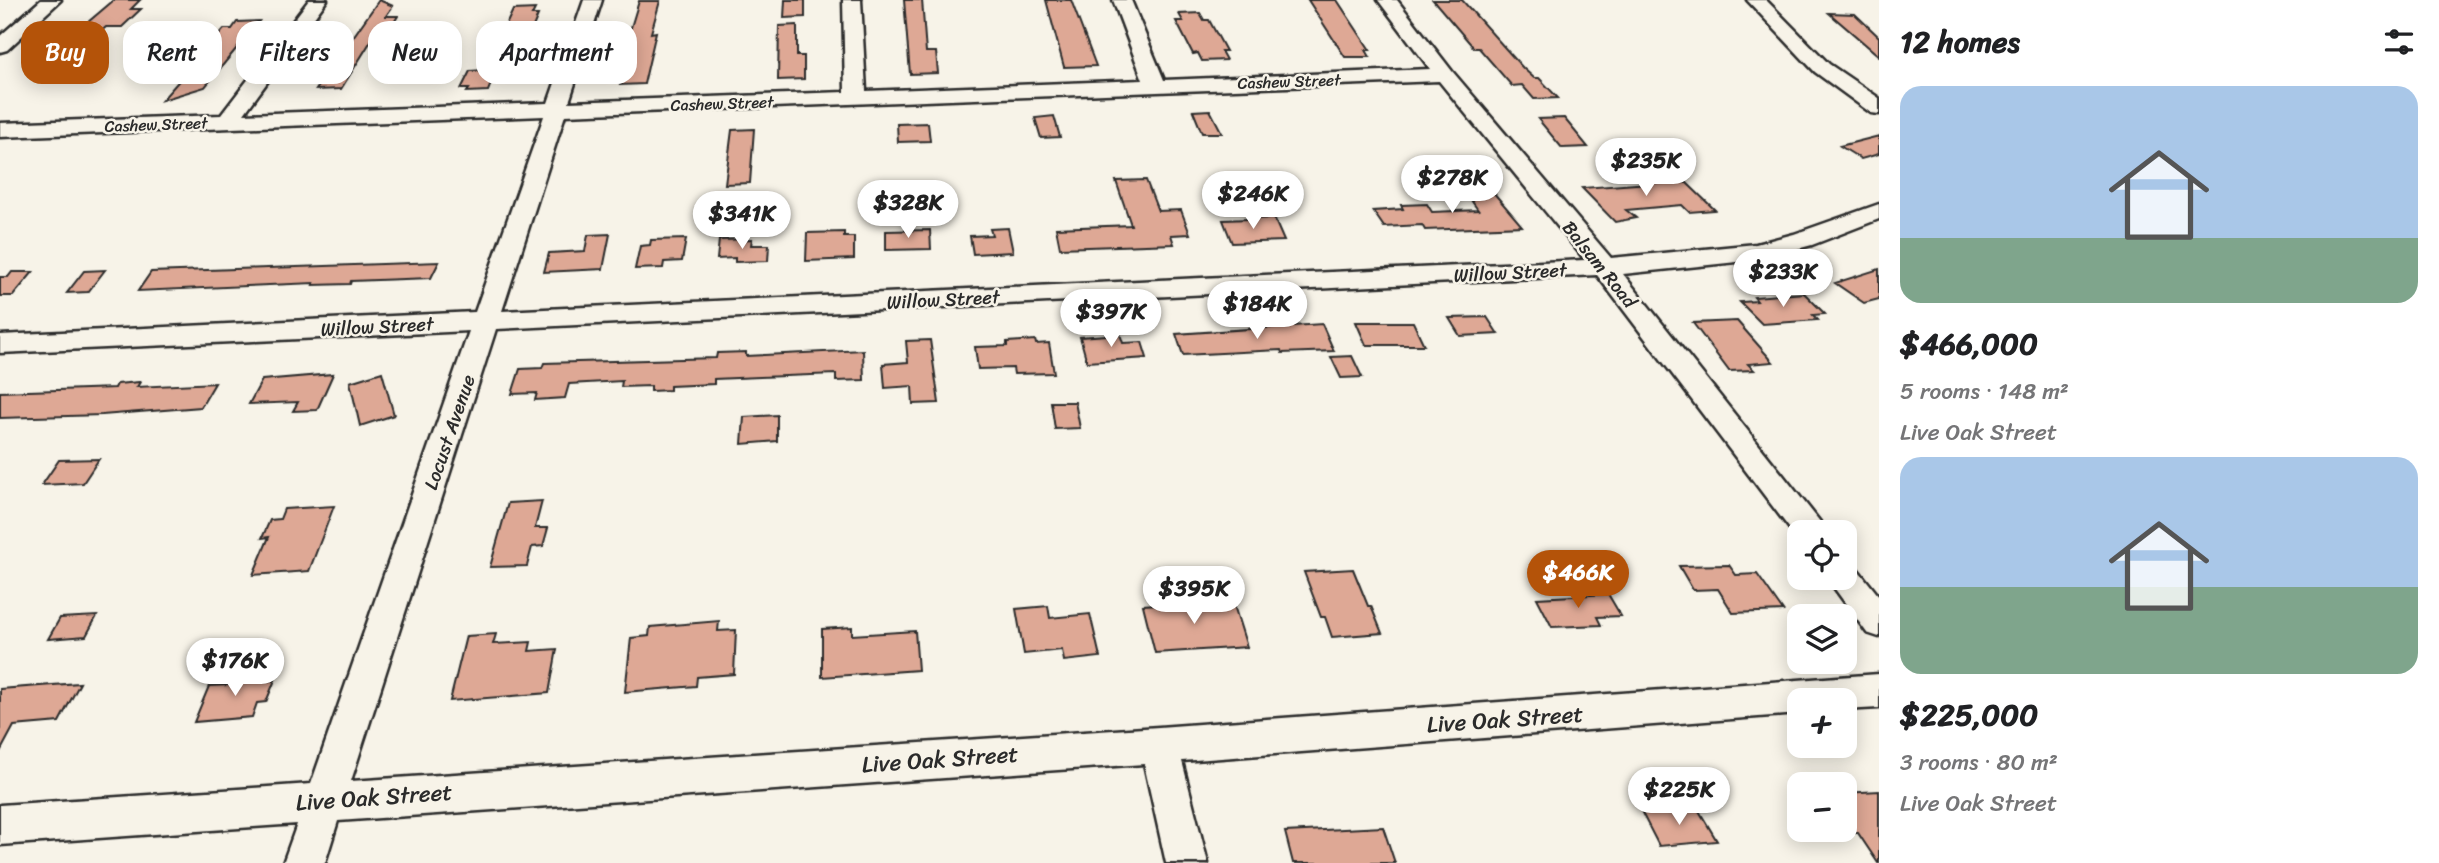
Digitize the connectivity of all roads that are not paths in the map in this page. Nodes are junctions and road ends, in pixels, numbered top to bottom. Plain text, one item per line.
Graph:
1 (52, 0) edge
2 (318, 0) edge
3 (593, 0) edge
4 (852, 0) edge
5 (1122, 0) edge
6 (1387, 0) edge
7 (1756, 0) edge
8 (0, 46) edge
9 (1445, 75) junction
10 (1156, 86) junction
11 (856, 98) junction
12 (1879, 108) edge
13 (558, 109) junction
14 (227, 122) junction
15 (0, 130) edge
16 (1879, 211) edge
17 (1604, 267) junction
18 (487, 320) junction
19 (0, 344) edge
20 (1801, 520) edge
21 (1854, 590) edge
22 (1879, 622) edge
23 (1879, 691) edge
24 (1159, 745) junction
25 (324, 800) junction
26 (0, 825) edge
27 (304, 863) edge
28 (1187, 863) edge

1 - 8 street
2 - 14 street
3 - 13 street, Locust Avenue
4 - 11 street
5 - 10 street
6 - 9 street, Balsam Road
7 - 12 street
9 - 10 street, Cashew Street
9 - 17 street, Balsam Road
10 - 11 street, Cashew Street
11 - 13 street, Cashew Street
13 - 14 street, Cashew Street
13 - 18 street, Locust Avenue
14 - 15 street, Cashew Street
16 - 17 street, Willow Street
17 - 18 street, Willow Street
17 - 20 street, Balsam Road
18 - 19 street, Willow Street
18 - 25 street, Locust Avenue
21 - 22 street
23 - 24 street, Live Oak Street
24 - 25 street, Live Oak Street
24 - 28 street
25 - 26 street, Live Oak Street
25 - 27 street, Locust Avenue

